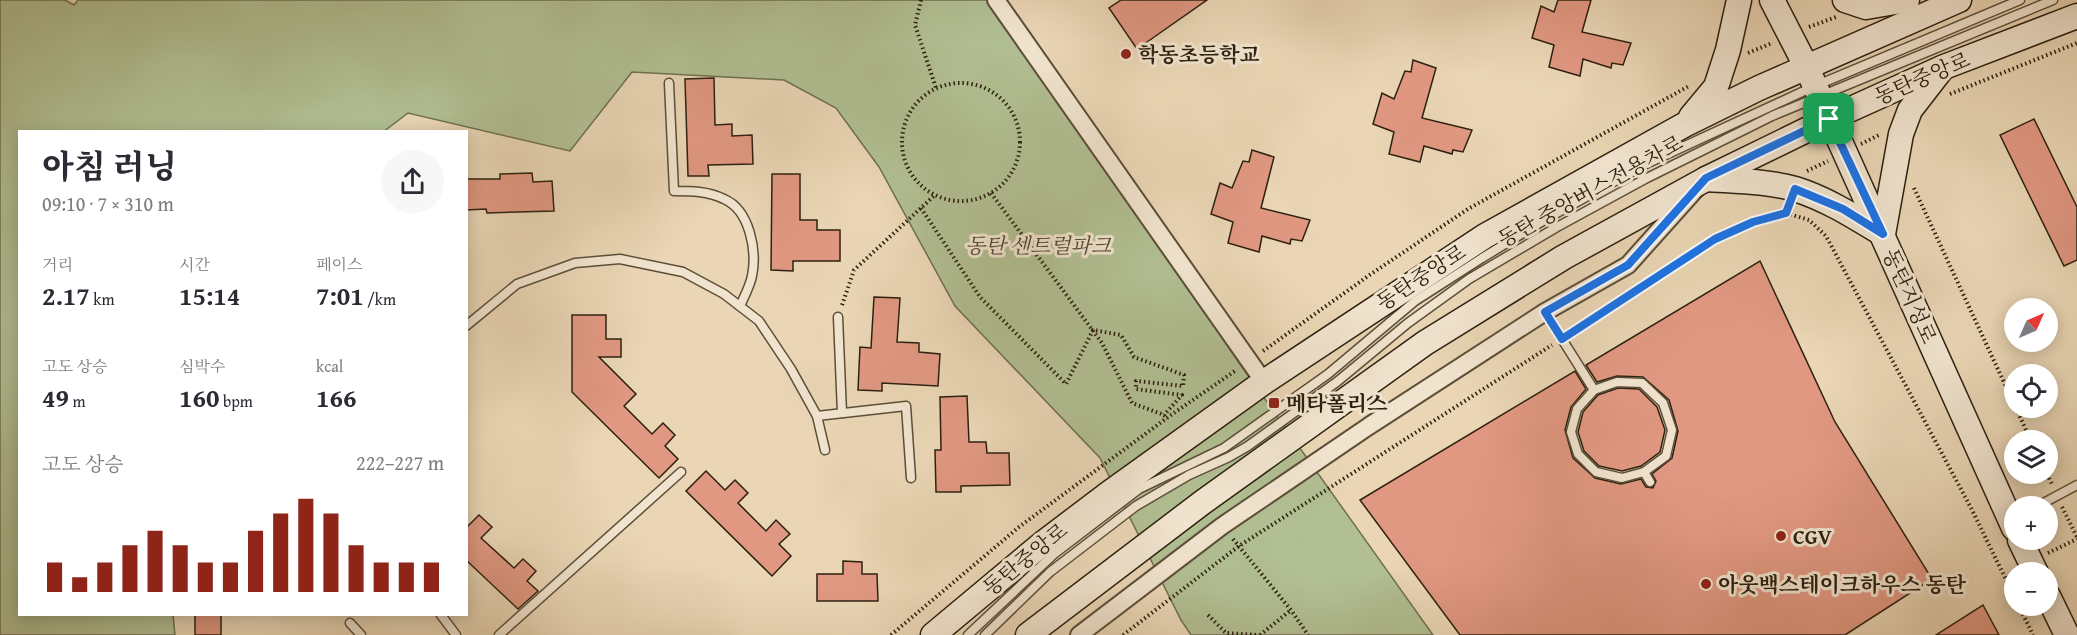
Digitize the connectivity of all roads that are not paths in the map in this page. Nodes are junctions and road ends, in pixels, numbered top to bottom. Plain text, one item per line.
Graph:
1 (996, 0) edge
2 (1739, 0) edge
3 (1772, 0) edge
4 (1845, 0) edge
5 (1906, 0) edge
6 (1959, 0) edge
7 (2020, 0) edge
8 (2053, 0) edge
9 (2077, 16) edge
10 (1944, 67) junction
11 (669, 83) dead end
12 (1813, 83) junction
13 (1829, 119) junction
14 (1684, 125) junction
15 (1706, 178) junction
16 (1883, 234) junction
17 (740, 306) junction
18 (1545, 312) junction
19 (838, 317) road end
20 (468, 324) edge
21 (1263, 382) junction
22 (1594, 390) junction
23 (842, 413) junction
24 (817, 416) junction
25 (825, 450) dead end
26 (681, 472) dead end
27 (1644, 472) junction
28 (911, 478) dead end
29 (1650, 482) dead end
30 (2077, 485) edge
31 (2056, 496) edge
32 (2004, 503) edge
33 (442, 616) edge
34 (2058, 616) edge
35 (350, 623) dead end
36 (361, 635) edge
37 (456, 635) edge
38 (500, 635) edge
39 (933, 635) edge
40 (968, 635) edge
41 (985, 635) edge
42 (1028, 635) edge
43 (1079, 635) edge
44 (2067, 635) edge

1 - 21 street
2 - 14 street
3 - 12 street, 동탄지성로
4 - 5 street
6 - 12 street, 동탄중앙로
7 - 12 lane, 동탄 중앙버스전용차로
8 - 12 lane, 동탄 중앙버스전용차로
9 - 10 street, 동탄중앙로
10 - 13 street, 동탄중앙로
10 - 16 street
11 - 17 lane
12 - 13 street, 동탄지성로
12 - 14 street, 동탄중앙로
12 - 40 lane, 동탄 중앙버스전용차로
12 - 41 lane, 동탄 중앙버스전용차로
13 - 15 street, 동탄중앙로
13 - 16 street, 동탄지성로
14 - 21 street, 동탄중앙로
15 - 16 street
15 - 18 street, 동탄중앙로
15 - 42 street, 동탄중앙로
16 - 32 street, 동탄지성로
17 - 20 lane
17 - 24 lane
18 - 22 lane
18 - 43 street, 동탄중앙로
19 - 23 lane
21 - 39 street, 동탄중앙로
22 - 27 lane
22 - 27 lane
23 - 24 lane
23 - 28 lane
24 - 25 lane
26 - 38 lane
27 - 29 lane
30 - 31 lane
33 - 37 lane
34 - 44 street
35 - 36 lane

